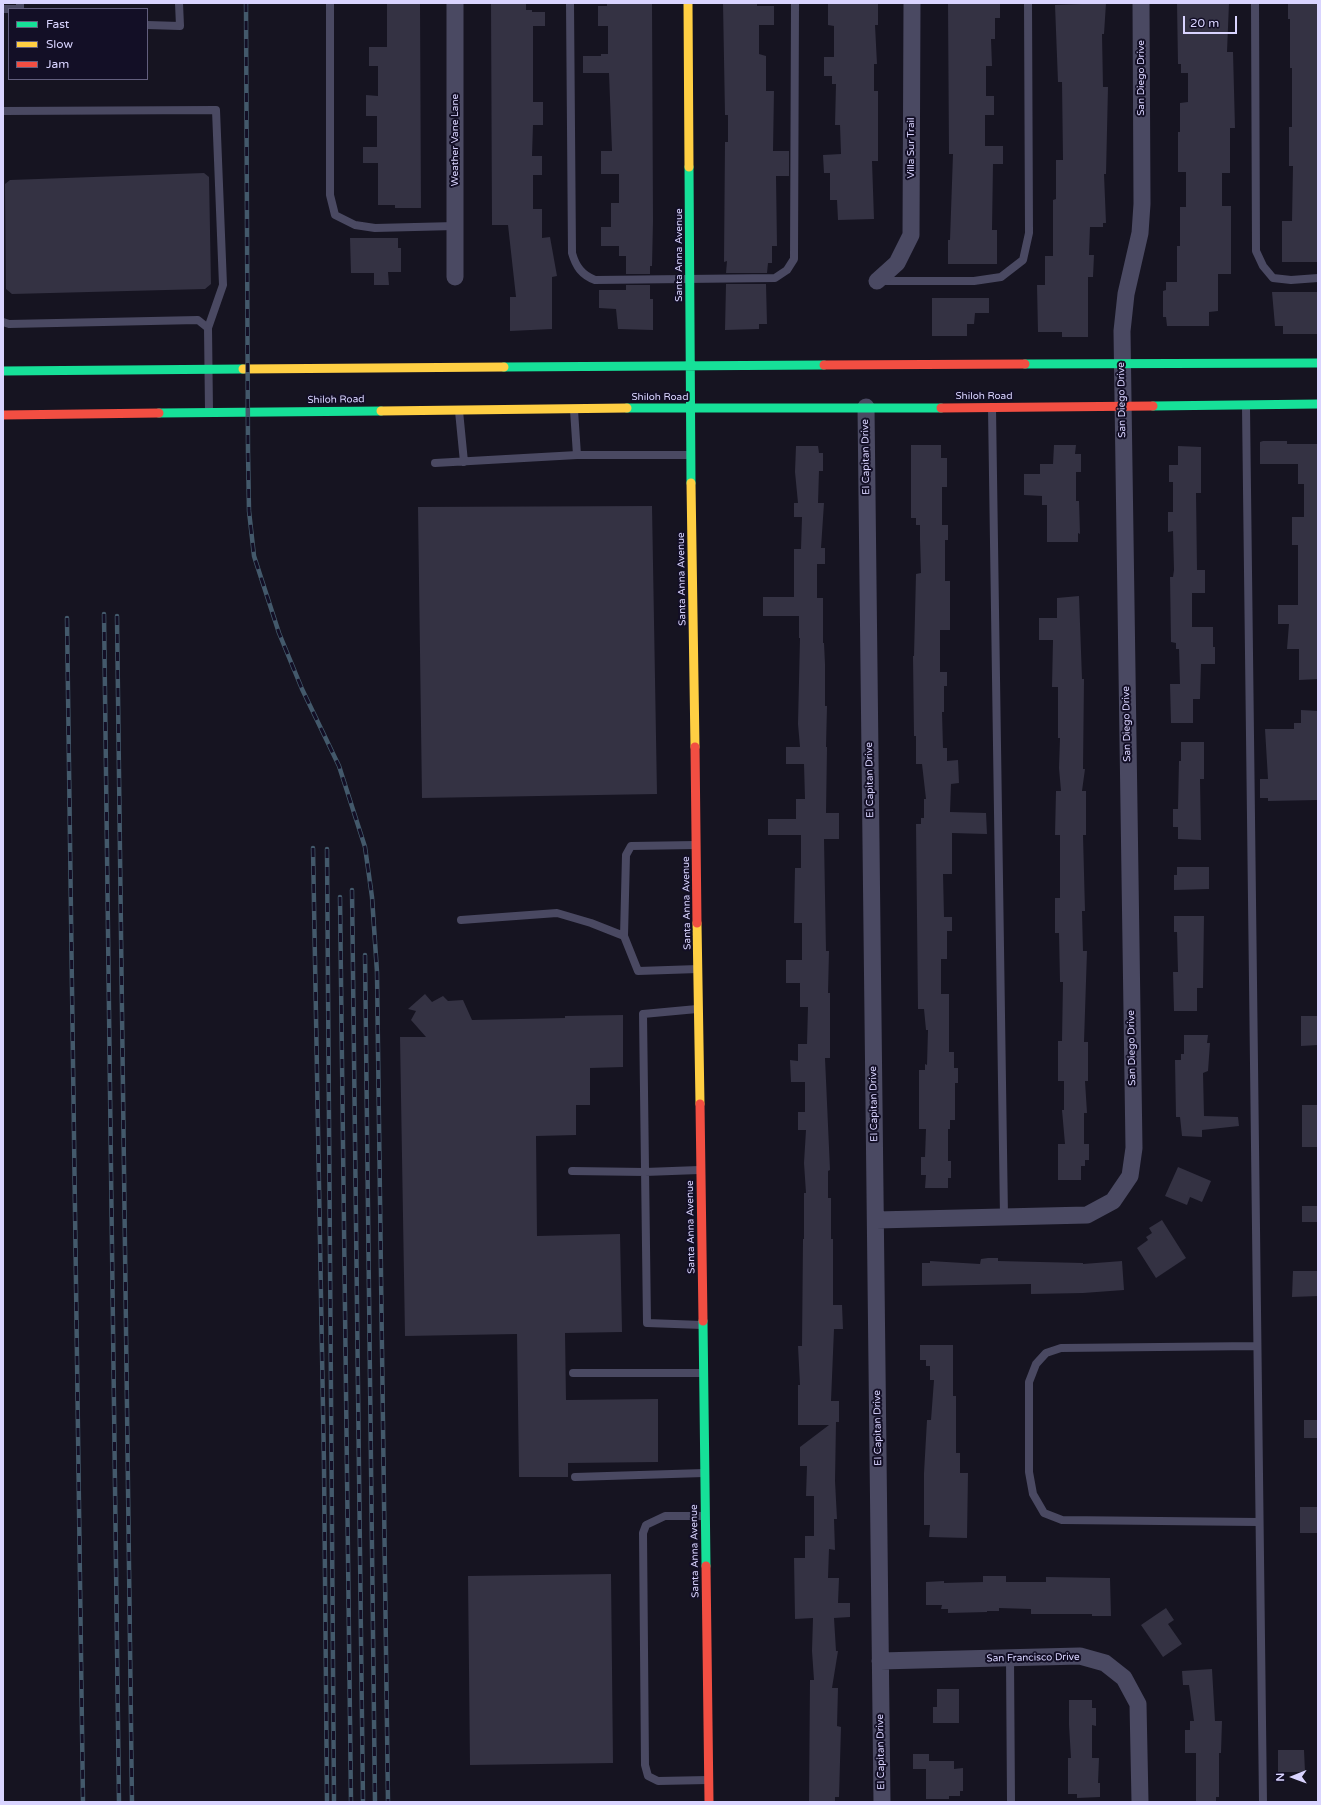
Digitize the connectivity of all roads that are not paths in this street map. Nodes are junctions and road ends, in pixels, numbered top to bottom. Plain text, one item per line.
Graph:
1 (179, 3) edge
2 (330, 3) edge
3 (455, 3) edge
4 (570, 3) edge
5 (688, 3) edge
6 (795, 3) edge
7 (912, 3) edge
8 (1028, 3) edge
9 (1141, 3) edge
10 (1255, 3) edge
11 (148, 25) edge
12 (3, 111) edge
13 (455, 226) junction
14 (456, 277) dead end
15 (1318, 278) edge
16 (691, 279) junction
17 (877, 281) joint
18 (3, 322) edge
19 (208, 328) junction
20 (1318, 363) edge
21 (1122, 364) junction
22 (691, 365) junction
23 (208, 369) junction
24 (3, 371) edge
25 (1246, 404) junction
26 (1318, 404) edge
27 (1122, 406) junction
28 (866, 407) junction
29 (691, 408) junction
30 (992, 408) junction
31 (574, 409) junction
32 (459, 410) junction
33 (208, 412) junction
34 (3, 415) edge
35 (577, 455) junction
36 (691, 456) junction
37 (464, 462) junction
38 (435, 463) dead end
39 (697, 845) junction
40 (461, 920) dead end
41 (624, 936) junction
42 (698, 969) junction
43 (699, 1008) junction
44 (701, 1170) junction
45 (572, 1171) dead end
46 (645, 1172) junction
47 (1004, 1217) junction
48 (876, 1220) junction
49 (703, 1325) junction
50 (1257, 1346) junction
51 (573, 1373) dead end
52 (704, 1373) junction
53 (705, 1473) junction
54 (575, 1477) dead end
55 (706, 1516) junction
56 (1258, 1522) junction
57 (1010, 1658) junction
58 (880, 1661) junction
59 (709, 1780) junction
60 (709, 1802) edge
61 (882, 1802) edge
62 (1011, 1802) edge
63 (1140, 1802) edge
64 (1263, 1802) edge

1 - 11 lane
2 - 13 lane
3 - 13 street, Weather Vane Lane
4 - 16 lane
5 - 16 main road, Santa Anna Avenue
6 - 16 lane
7 - 17 street, Villa Sur Trail
8 - 17 lane
9 - 21 street, San Diego Drive
10 - 15 lane
12 - 19 lane
13 - 14 street, Weather Vane Lane
16 - 22 main road, Santa Anna Avenue
18 - 19 lane
19 - 23 lane
20 - 21 main road
21 - 22 main road
21 - 27 street, San Diego Drive
22 - 23 main road
22 - 29 main road, Santa Anna Avenue
23 - 24 main road
23 - 33 lane
25 - 26 main road, Shiloh Road
25 - 27 main road, Shiloh Road
25 - 50 lane
27 - 30 main road, Shiloh Road
27 - 47 street, San Diego Drive
28 - 29 main road, Shiloh Road
28 - 30 main road, Shiloh Road
28 - 48 street, El Capitan Drive
29 - 31 main road, Shiloh Road
29 - 36 main road, Santa Anna Avenue
30 - 47 lane
31 - 32 main road, Shiloh Road
31 - 35 lane
32 - 33 main road, Shiloh Road
32 - 37 lane
33 - 34 main road, Shiloh Road
35 - 36 lane
35 - 37 lane
36 - 39 main road, Santa Anna Avenue
37 - 38 lane
39 - 41 lane
39 - 42 main road, Santa Anna Avenue
40 - 41 lane
41 - 42 lane
42 - 43 main road, Santa Anna Avenue
43 - 44 main road, Santa Anna Avenue
43 - 46 lane
44 - 46 lane
44 - 49 main road, Santa Anna Avenue
45 - 46 lane
46 - 49 lane
47 - 48 street, San Diego Drive
48 - 58 street, El Capitan Drive
49 - 52 main road, Santa Anna Avenue
50 - 56 lane
50 - 56 lane
51 - 52 lane
52 - 53 main road, Santa Anna Avenue
53 - 54 lane
53 - 55 main road, Santa Anna Avenue
55 - 59 main road, Santa Anna Avenue
55 - 59 lane
56 - 64 lane
57 - 58 street, San Francisco Drive
57 - 62 lane
57 - 63 street, San Francisco Drive
58 - 61 street, El Capitan Drive
59 - 60 main road, Santa Anna Avenue

